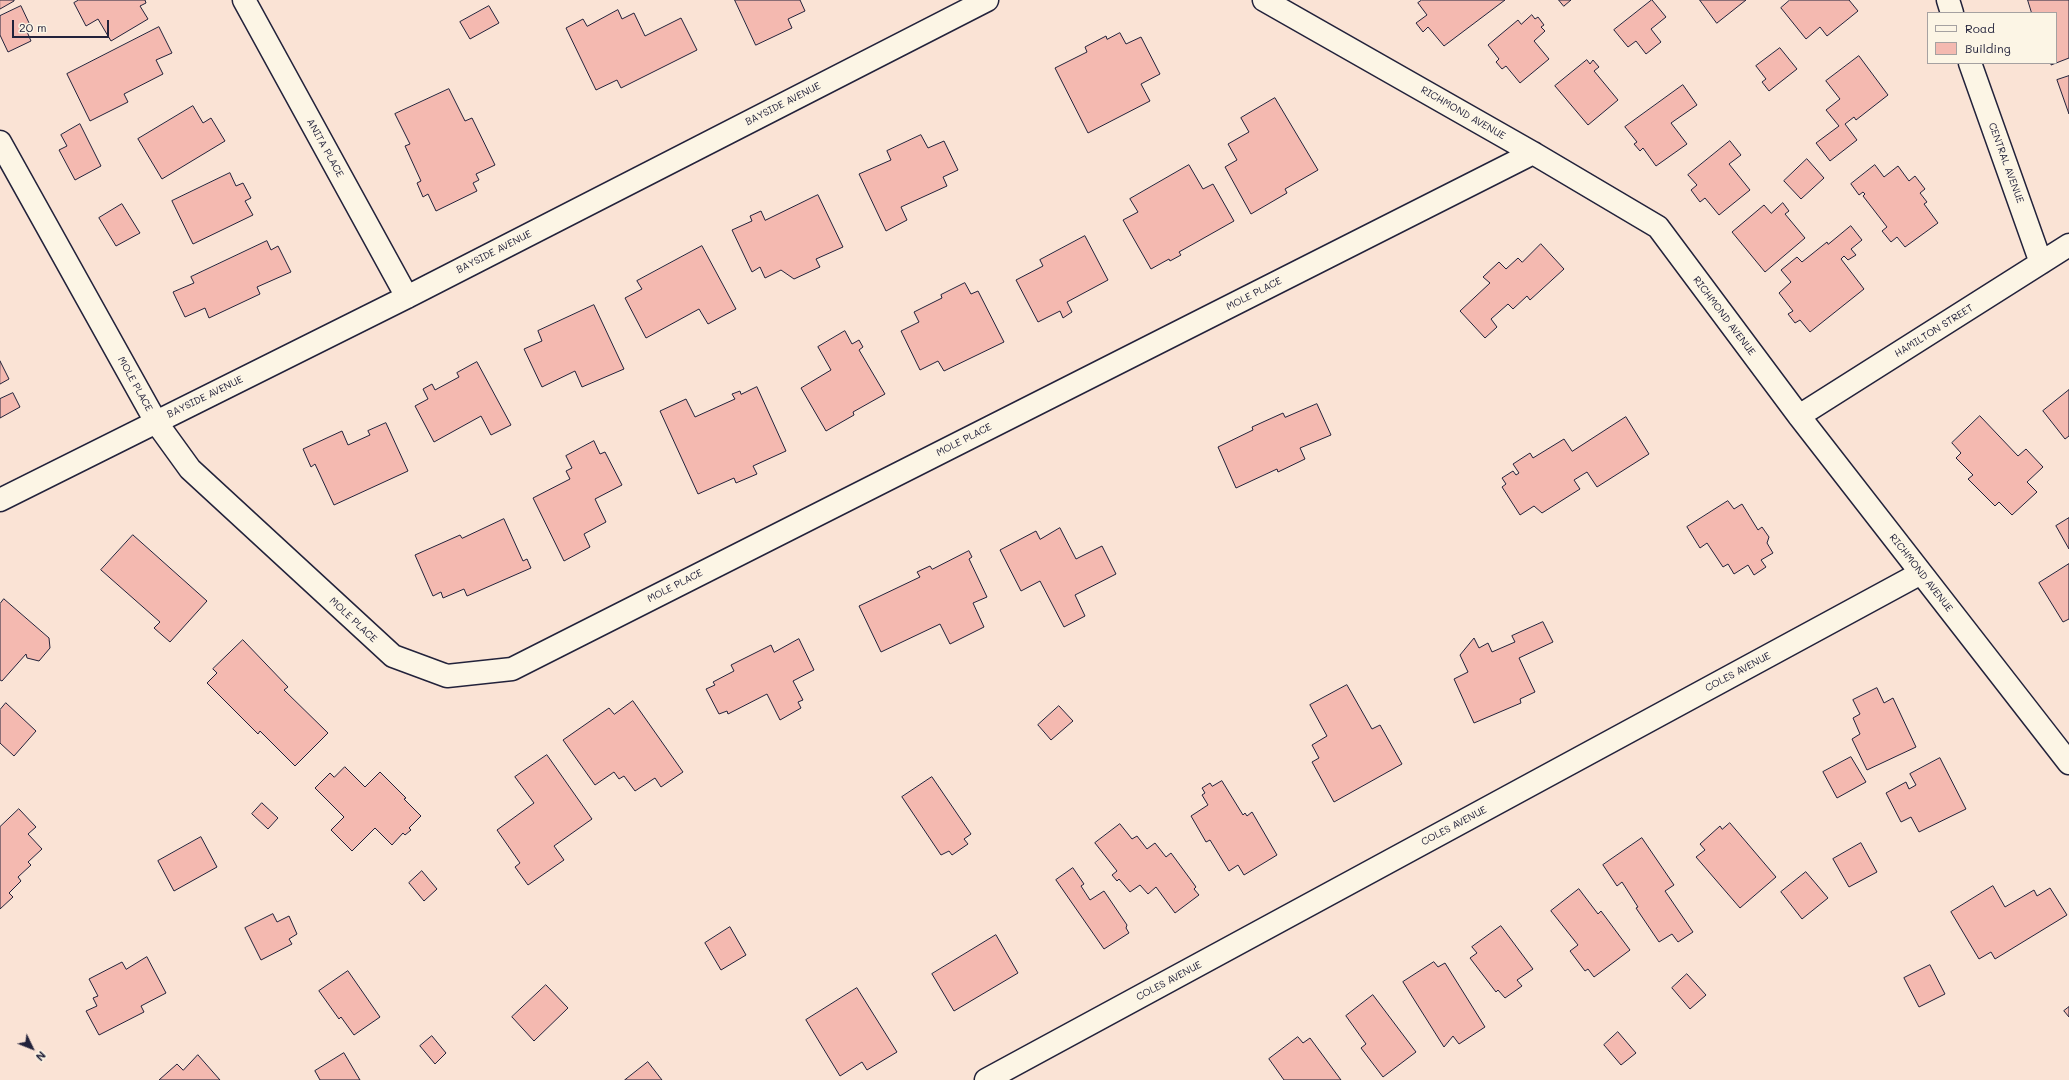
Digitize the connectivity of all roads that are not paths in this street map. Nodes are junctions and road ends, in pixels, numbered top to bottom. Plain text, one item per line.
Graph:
1 (244, 0) edge
2 (987, 0) edge
3 (1948, 0) edge
4 (1276, 2) edge
5 (1952, 12) edge
6 (1970, 64) edge
7 (0, 142) edge
8 (1533, 153) junction
9 (2069, 245) edge
10 (2041, 263) junction
11 (407, 297) junction
12 (1799, 416) junction
13 (156, 422) junction
14 (0, 500) edge
15 (1921, 573) junction
16 (2069, 763) edge
17 (986, 1080) edge

1 - 11 street, ANITA PLACE
2 - 11 street, BAYSIDE AVENUE
3 - 5 street
4 - 8 street, RICHMOND AVENUE
6 - 10 street, CENTRAL AVENUE
7 - 13 street, MOLE PLACE
8 - 12 street, RICHMOND AVENUE
8 - 13 street, MOLE PLACE
9 - 10 street, HAMILTON STREET
10 - 12 street, HAMILTON STREET
11 - 13 street, BAYSIDE AVENUE
12 - 15 street, RICHMOND AVENUE
13 - 14 street, BAYSIDE AVENUE
15 - 16 street, RICHMOND AVENUE
15 - 17 street, COLES AVENUE

